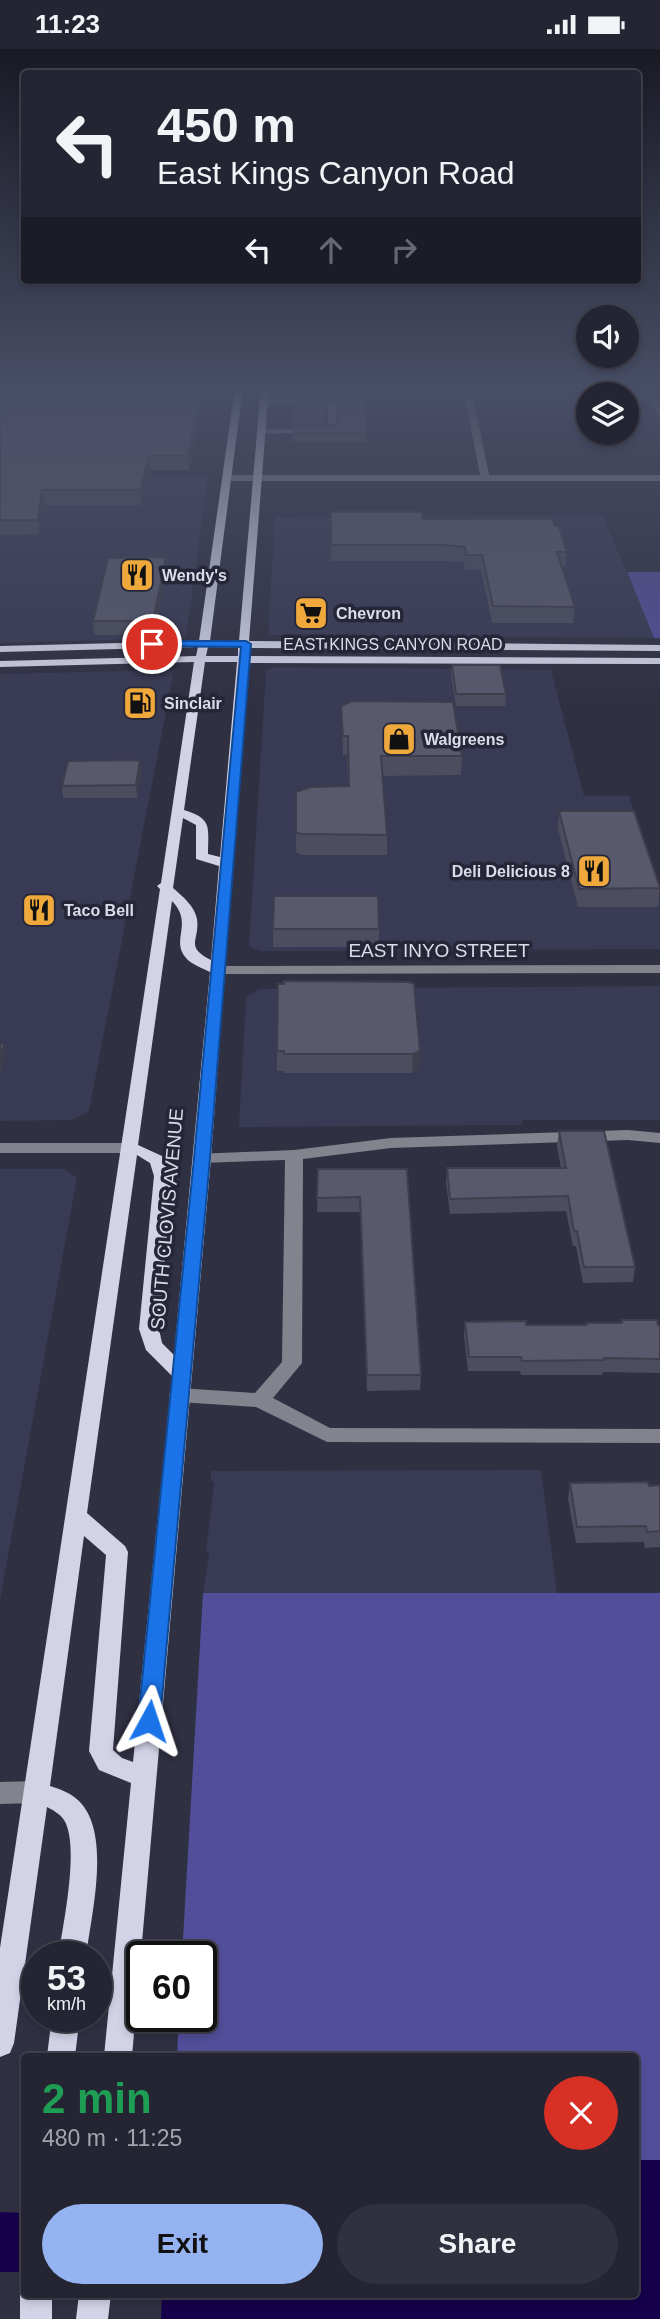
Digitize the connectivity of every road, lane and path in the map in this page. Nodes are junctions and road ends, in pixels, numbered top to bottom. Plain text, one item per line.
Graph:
1 (225, 493) edge
2 (256, 493) edge
3 (203, 644) junction
4 (660, 648) edge
5 (0, 649) edge
6 (245, 652) junction
7 (200, 659) junction
8 (660, 661) edge
9 (0, 664) edge
10 (176, 812) junction
11 (228, 863) junction
12 (164, 886) junction
13 (660, 969) edge
14 (218, 971) junction
15 (660, 1137) edge
16 (131, 1148) junction
17 (0, 1149) edge
18 (294, 1155) junction
19 (202, 1158) junction
20 (180, 1384) junction
21 (260, 1400) junction
22 (660, 1436) edge
23 (76, 1515) junction
24 (144, 1776) junction
25 (0, 1793) edge
26 (36, 1793) junction
27 (74, 1941) edge
28 (63, 2032) edge
29 (0, 2043) edge
30 (61, 2053) edge
31 (118, 2053) edge
32 (36, 2298) edge
33 (95, 2298) edge
34 (36, 2319) edge
35 (93, 2319) edge

1 - 3 main road
2 - 6 main road, SOUTH CLOVIS AVENUE
3 - 5 main road, EAST KINGS CANYON ROAD
3 - 6 main road, EAST KINGS CANYON ROAD
3 - 7 main road
4 - 6 main road, EAST KINGS CANYON ROAD
6 - 7 main road, EAST KINGS CANYON ROAD
6 - 8 main road, EAST KINGS CANYON ROAD
6 - 11 main road, SOUTH CLOVIS AVENUE
7 - 9 main road, EAST KINGS CANYON ROAD
7 - 10 main road
10 - 11 main road
10 - 12 main road
11 - 14 main road, SOUTH CLOVIS AVENUE
12 - 14 main road
12 - 16 main road
13 - 14 street, EAST INYO STREET
14 - 19 main road, SOUTH CLOVIS AVENUE
15 - 18 street
16 - 17 street
16 - 20 main road
16 - 23 main road
18 - 19 street
18 - 21 street
19 - 20 main road, SOUTH CLOVIS AVENUE
20 - 21 street
20 - 24 main road, SOUTH CLOVIS AVENUE
21 - 22 street
23 - 24 main road
23 - 26 main road
24 - 31 main road, SOUTH CLOVIS AVENUE
25 - 26 street
26 - 27 main road
26 - 29 main road
28 - 30 main road
32 - 34 main road
33 - 35 main road

